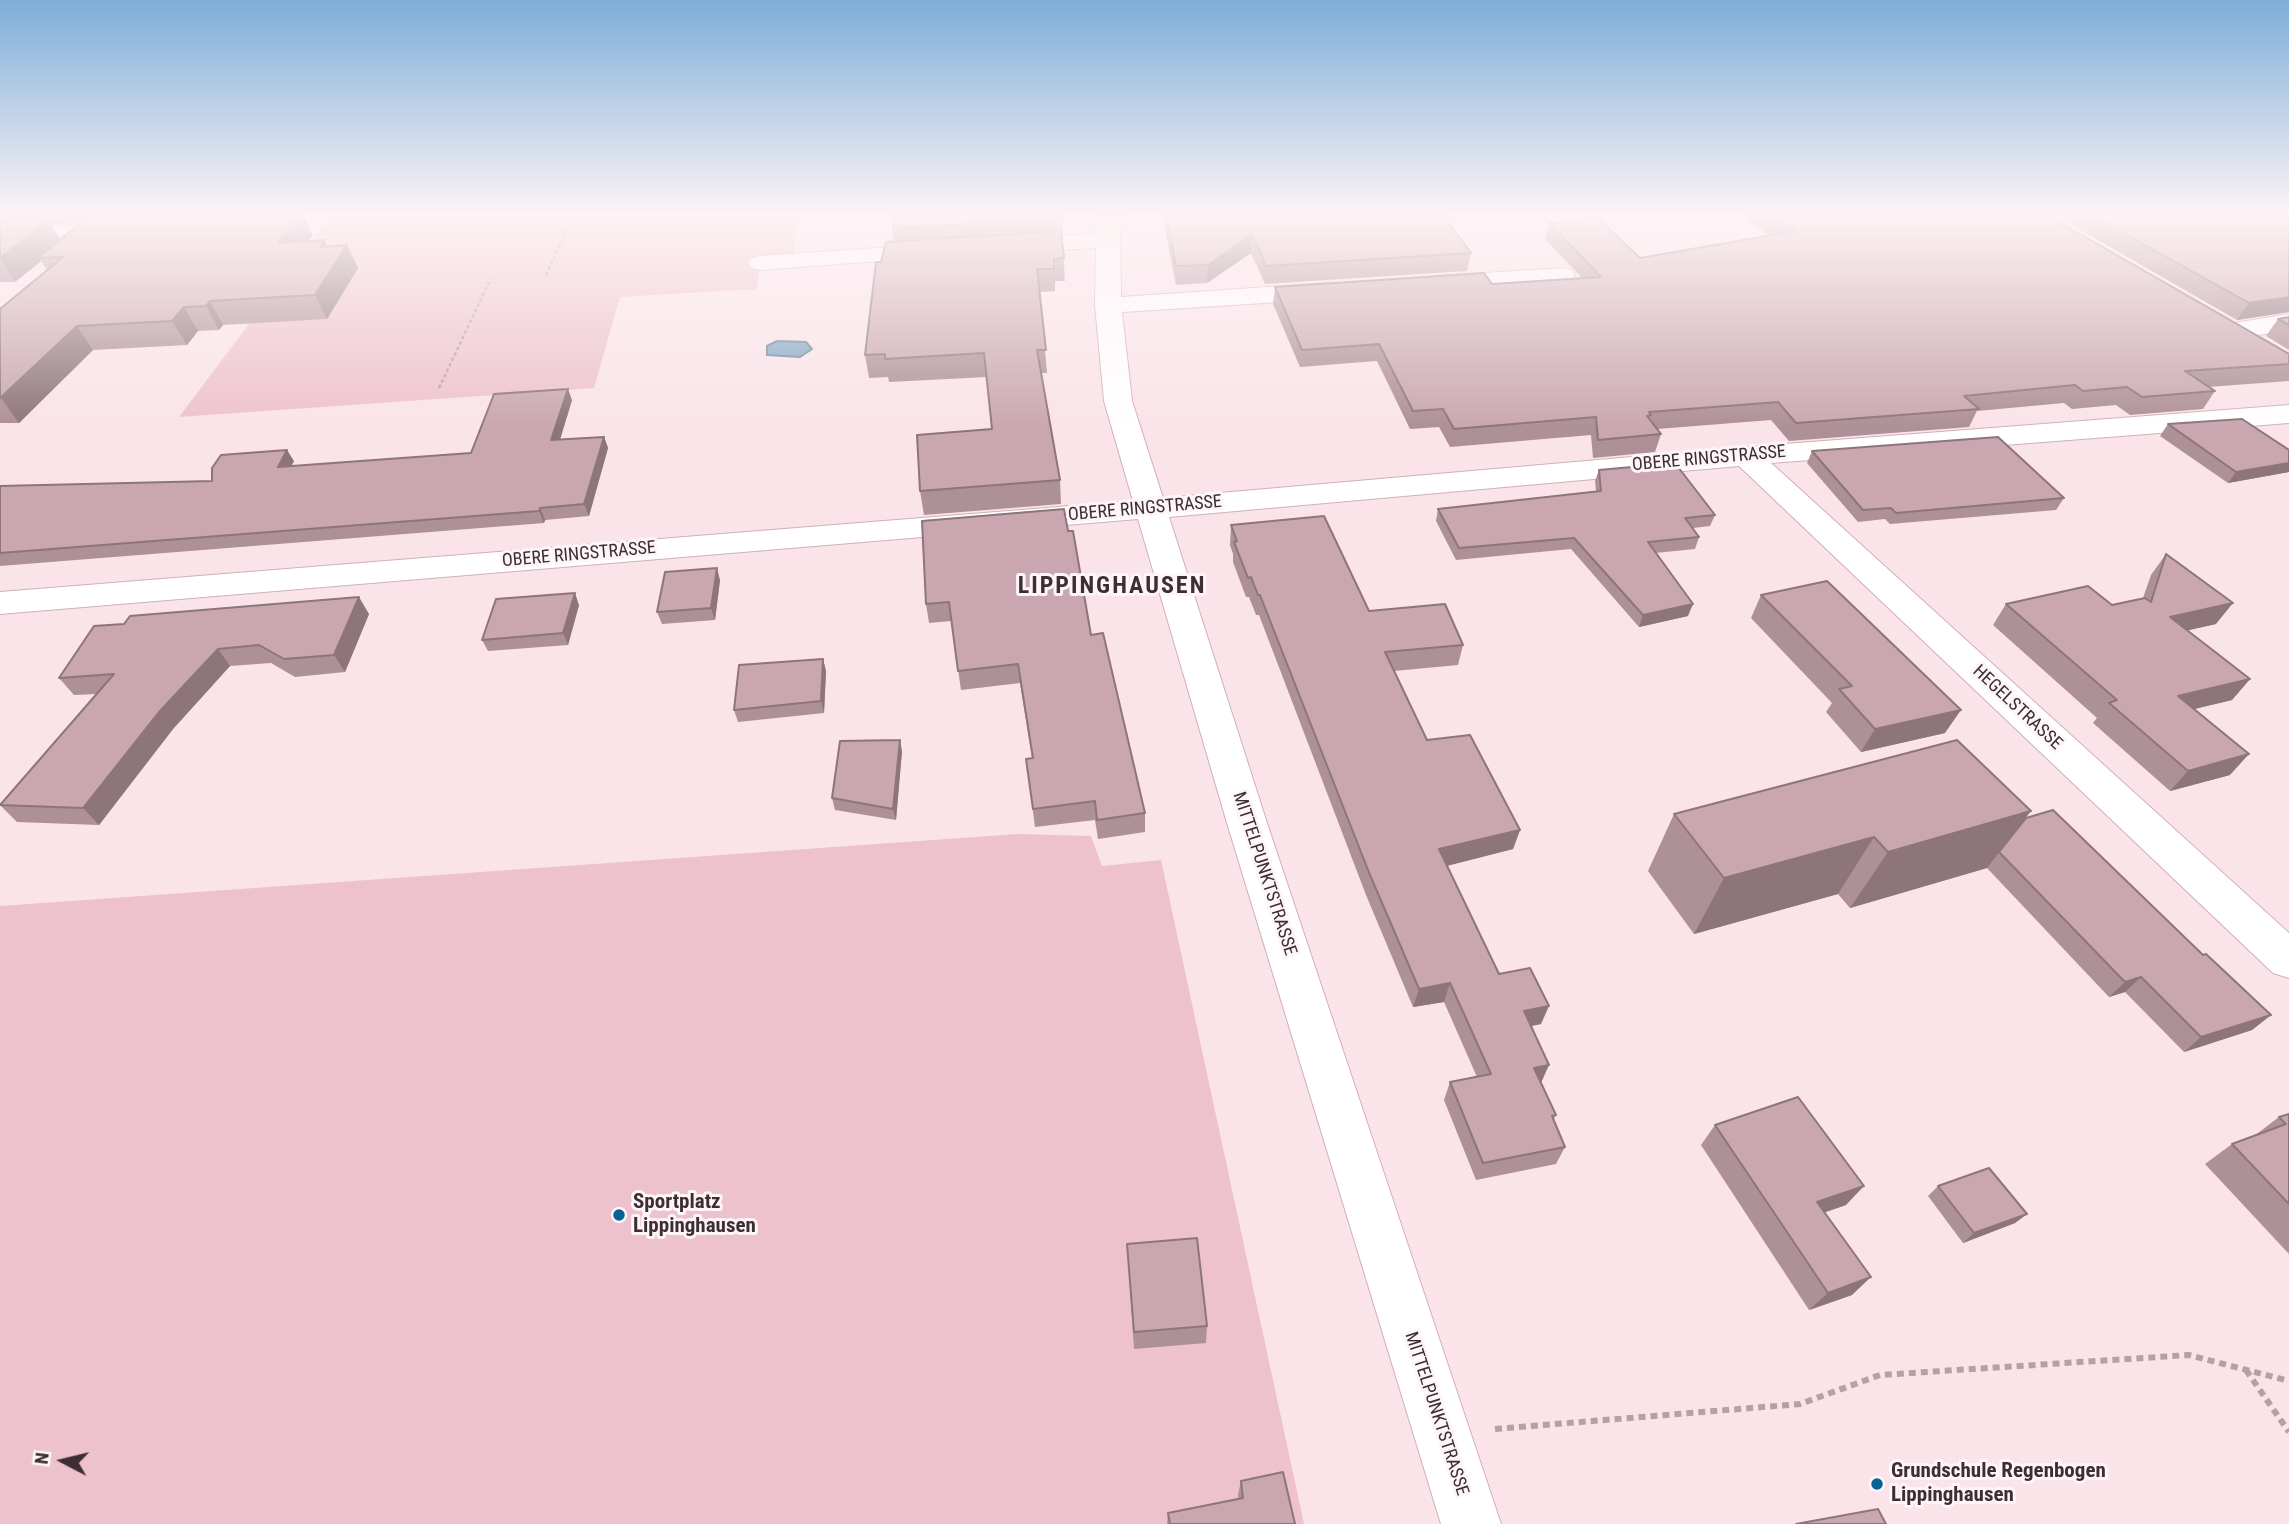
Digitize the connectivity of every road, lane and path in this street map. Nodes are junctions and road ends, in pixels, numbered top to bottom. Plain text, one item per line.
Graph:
1 (487, 286) edge
2 (1108, 286) edge
3 (1356, 289) edge
4 (1108, 305) junction
5 (2210, 317) edge
6 (2289, 322) edge
7 (2234, 331) junction
8 (2267, 351) edge
9 (439, 388) dead end
10 (2289, 414) edge
11 (1746, 456) junction
12 (1149, 509) junction
13 (0, 603) edge
14 (2289, 960) edge
15 (2246, 1370) junction
16 (2289, 1381) edge
17 (2289, 1432) edge
18 (1443, 1433) junction
19 (1471, 1524) edge

1 - 9 path
2 - 4 street, MITTELPUNKTSTRASSE
3 - 4 street
4 - 12 street, MITTELPUNKTSTRASSE
5 - 7 street
6 - 7 street
7 - 8 street
10 - 11 street, OBERE RINGSTRASSE
11 - 12 street, OBERE RINGSTRASSE
11 - 14 street, HEGELSTRASSE
12 - 13 street, OBERE RINGSTRASSE
12 - 18 street, MITTELPUNKTSTRASSE
15 - 16 path
15 - 17 path
15 - 18 path
18 - 19 street, MITTELPUNKTSTRASSE

